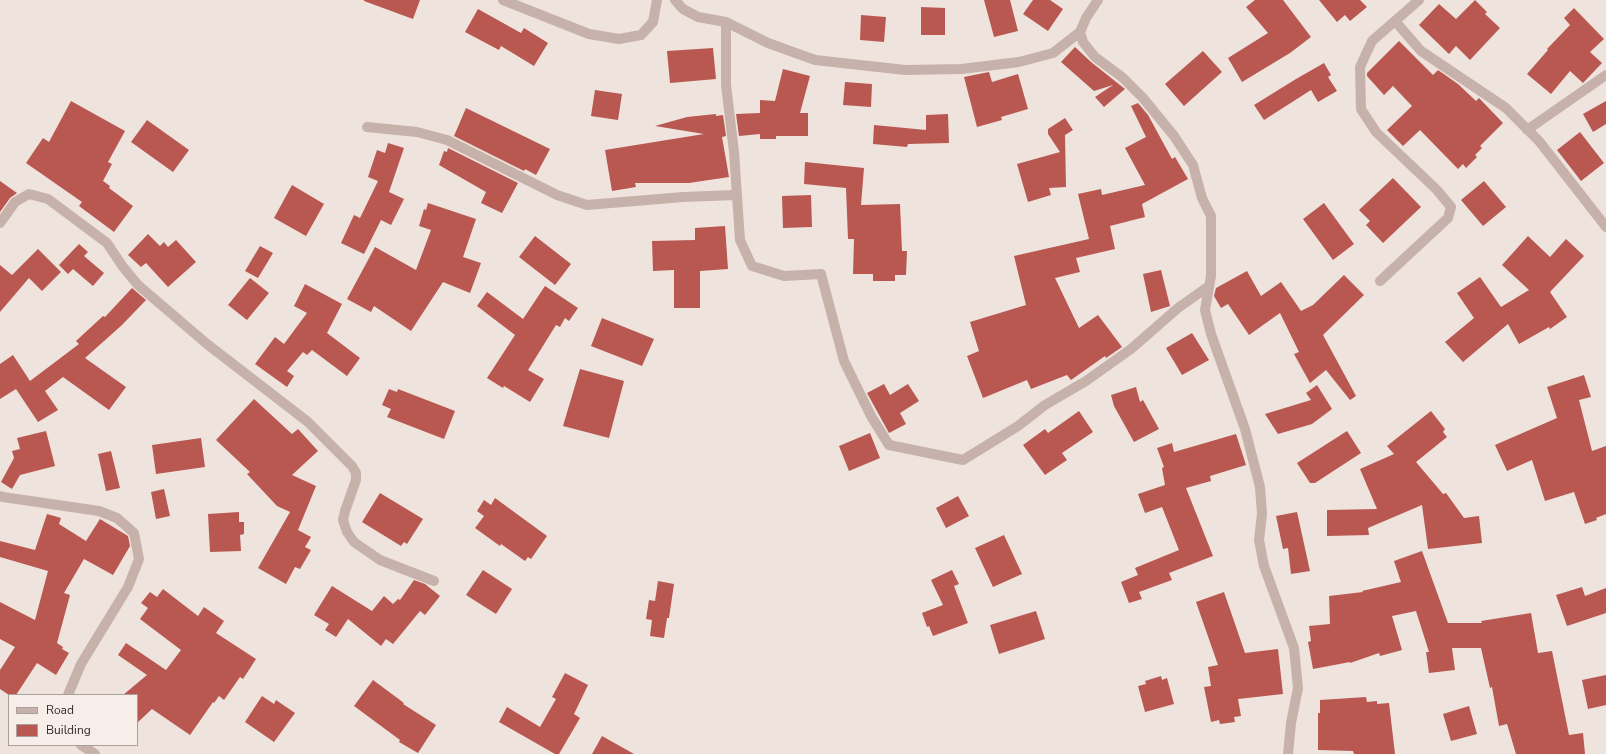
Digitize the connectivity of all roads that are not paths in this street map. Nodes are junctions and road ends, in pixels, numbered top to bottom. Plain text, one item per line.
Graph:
1 (503, 0) edge
2 (657, 0) edge
3 (675, 0) edge
4 (1098, 0) edge
5 (1419, 0) edge
6 (1395, 21) junction
7 (726, 22) junction
8 (1080, 32) junction
9 (1606, 75) edge
10 (366, 127) dead end
11 (1527, 130) junction
12 (736, 195) junction
13 (0, 223) edge
14 (1606, 227) edge
15 (1380, 281) dead end
16 (1209, 286) junction
17 (0, 496) edge
18 (434, 581) dead end
19 (68, 694) edge
20 (82, 746) edge
21 (94, 754) edge
22 (1288, 754) edge

1 - 2 street
3 - 7 street
4 - 8 street
5 - 6 street
6 - 11 street
6 - 15 street
7 - 8 street
7 - 12 street
8 - 16 street
9 - 11 street
10 - 12 street
11 - 14 street
12 - 16 street
13 - 18 street
16 - 22 street
17 - 19 street
20 - 21 street

